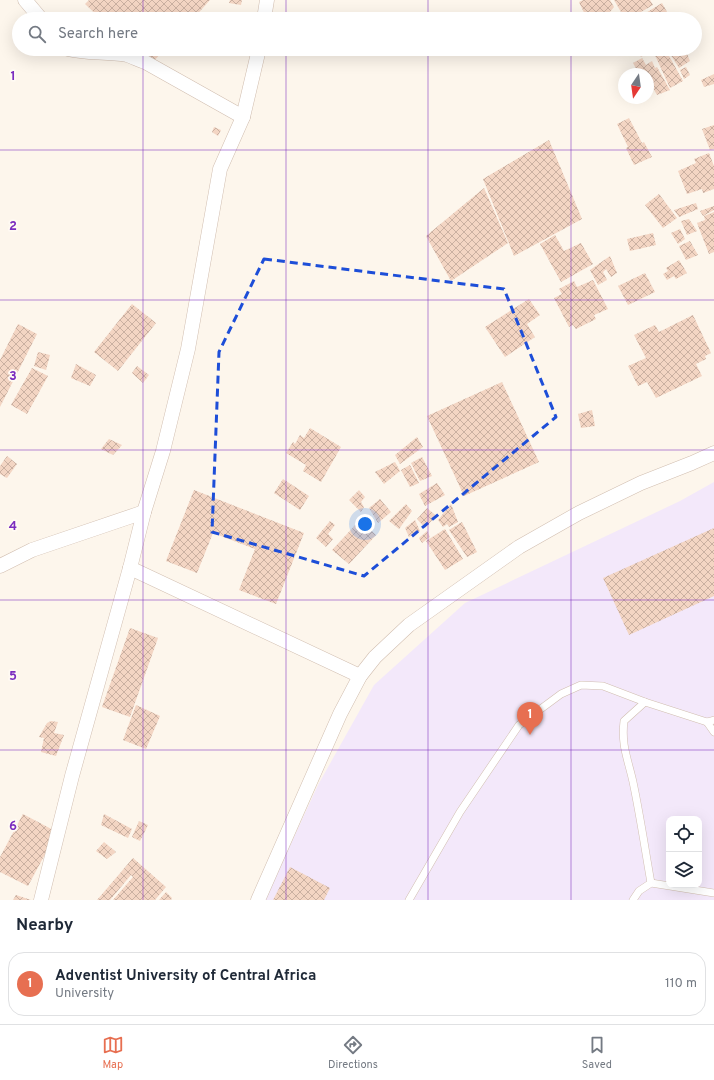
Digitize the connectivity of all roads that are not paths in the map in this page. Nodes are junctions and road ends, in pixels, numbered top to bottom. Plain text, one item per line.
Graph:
1 (24, 0) edge
2 (266, 0) edge
3 (35, 12) edge
4 (265, 12) edge
5 (128, 56) edge
6 (257, 56) edge
7 (243, 117) junction
8 (714, 453) edge
9 (144, 512) junction
10 (0, 566) edge
11 (130, 568) junction
12 (360, 676) junction
13 (644, 702) junction
14 (710, 721) edge
15 (714, 732) edge
16 (651, 882) junction
17 (714, 893) edge
18 (41, 900) edge
19 (258, 900) edge
20 (409, 900) edge
21 (633, 900) edge

1 - 3 street
2 - 4 street
5 - 7 street
6 - 7 street
7 - 9 street
8 - 12 street
9 - 10 street
9 - 11 street
11 - 12 street
11 - 18 street
12 - 19 street
13 - 14 lane
13 - 16 lane
13 - 20 lane
14 - 15 lane
16 - 17 lane
16 - 21 lane

